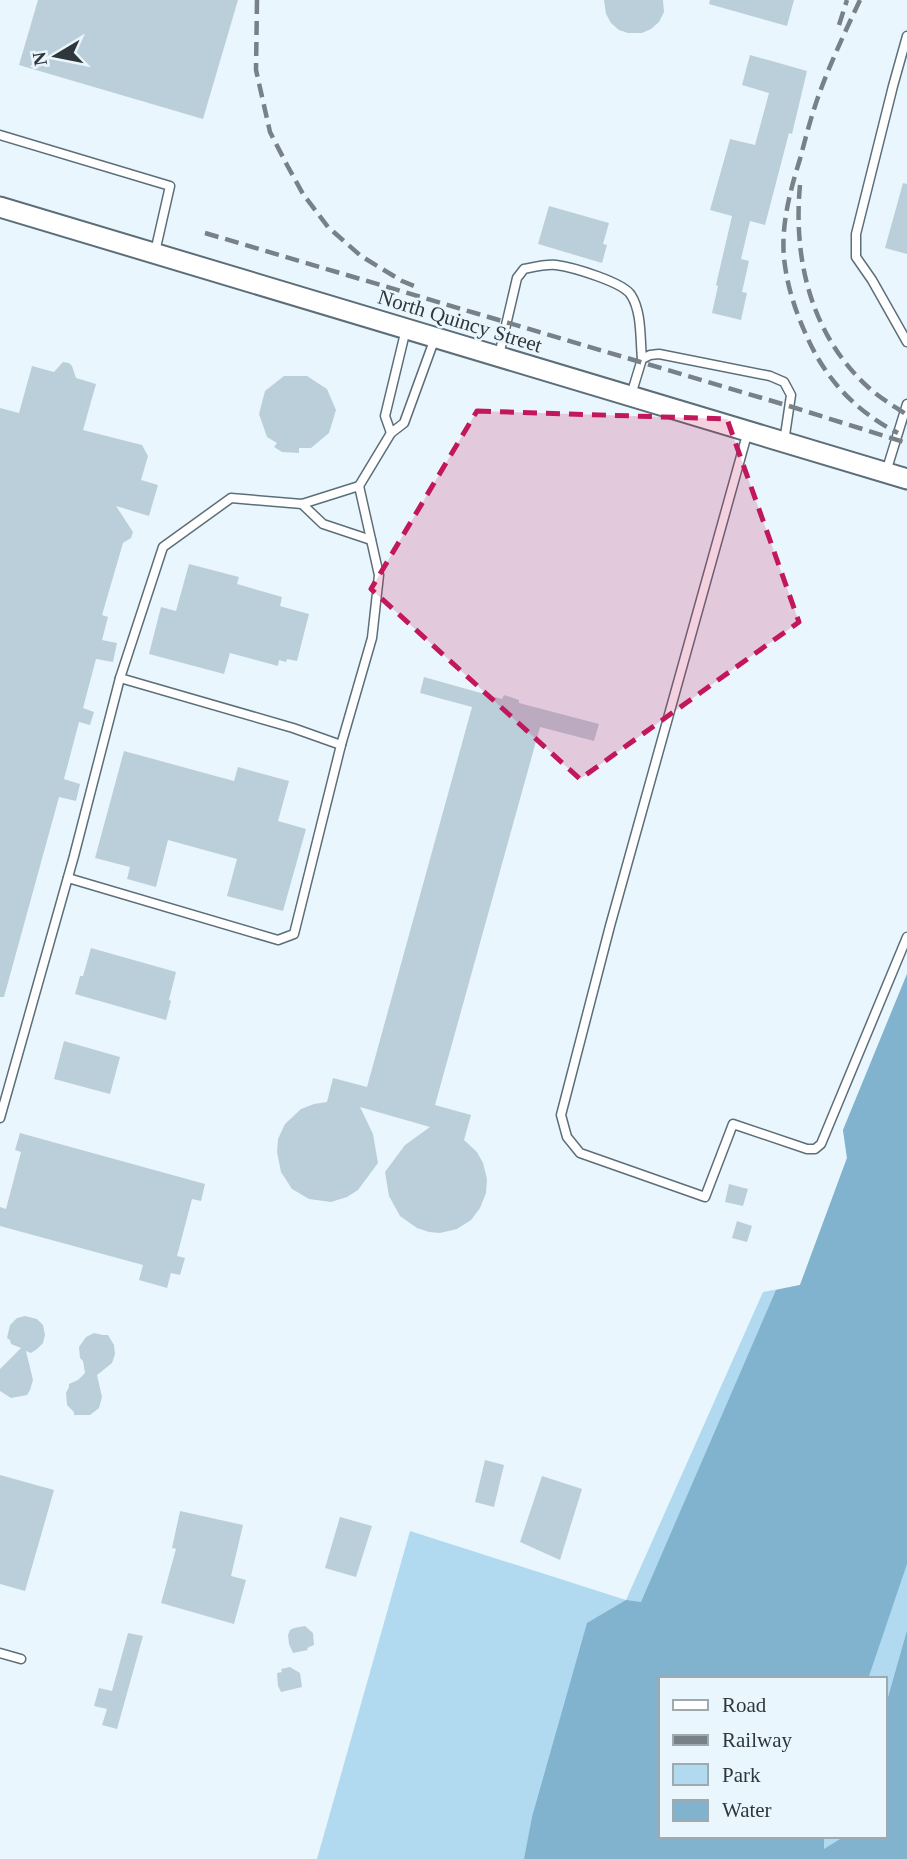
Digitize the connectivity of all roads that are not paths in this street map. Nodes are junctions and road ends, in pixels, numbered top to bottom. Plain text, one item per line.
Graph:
1 (907, 36) edge
2 (0, 135) edge
3 (0, 207) edge
4 (155, 253) junction
5 (407, 329) junction
6 (435, 337) junction
7 (907, 342) edge
8 (499, 356) junction
9 (642, 359) junction
10 (631, 396) junction
11 (907, 404) edge
12 (748, 431) junction
13 (391, 433) junction
14 (783, 442) junction
15 (886, 472) junction
16 (907, 479) edge
17 (359, 486) junction
18 (302, 504) junction
19 (371, 540) junction
20 (120, 678) junction
21 (341, 745) junction
22 (68, 878) junction
23 (907, 937) edge
24 (0, 1118) edge
25 (0, 1653) edge
26 (21, 1659) dead end

1 - 7 lane
2 - 4 lane
3 - 4 street, North Quincy Street
4 - 5 street, North Quincy Street
5 - 6 street, North Quincy Street
5 - 13 lane
6 - 8 street, North Quincy Street
6 - 13 lane
8 - 9 lane
8 - 10 street, North Quincy Street
9 - 10 lane
9 - 14 lane
10 - 12 street, North Quincy Street
11 - 15 lane
12 - 14 street, North Quincy Street
12 - 23 lane
13 - 17 lane
14 - 15 street, North Quincy Street
15 - 16 street, North Quincy Street
17 - 18 lane
17 - 19 lane
18 - 19 lane
18 - 20 lane
19 - 21 lane
20 - 21 lane
20 - 22 lane
21 - 22 lane
22 - 24 lane
25 - 26 lane

